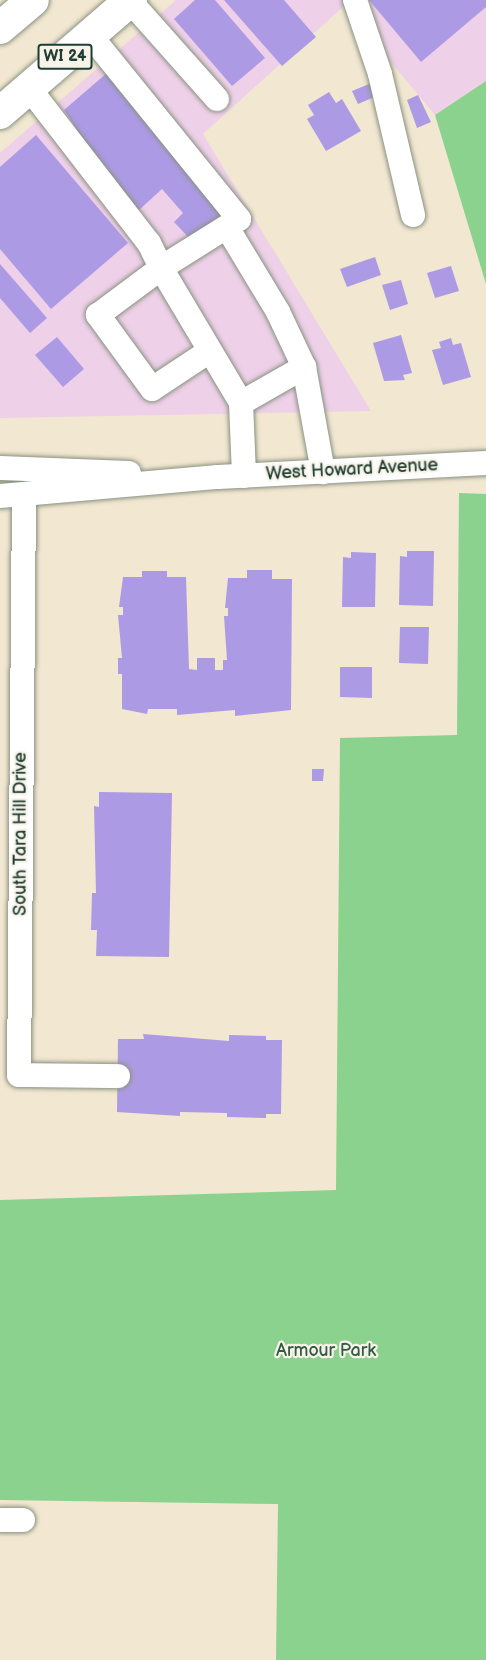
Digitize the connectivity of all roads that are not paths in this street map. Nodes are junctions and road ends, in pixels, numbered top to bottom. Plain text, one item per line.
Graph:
1 (33, 0) edge
2 (130, 0) edge
3 (355, 0) edge
4 (1, 26) edge
5 (90, 35) junction
6 (29, 88) junction
7 (217, 99) dead end
8 (0, 113) edge
9 (413, 215) dead end
10 (228, 229) junction
11 (161, 268) junction
12 (208, 352) junction
13 (304, 367) junction
14 (241, 403) junction
15 (486, 463) edge
16 (0, 468) edge
17 (323, 472) junction
18 (244, 476) junction
19 (218, 477) junction
20 (12, 495) edge
21 (117, 1076) dead end

1 - 4 main road
2 - 5 main road, WI 24
2 - 7 street
3 - 9 street
5 - 6 main road, WI 24
5 - 10 street
6 - 8 main road, WI 24
6 - 11 street
10 - 11 street
10 - 13 street
11 - 12 street
11 - 12 street
12 - 14 street
13 - 14 street
13 - 17 street
14 - 18 street
15 - 17 street, West Howard Avenue
16 - 19 street, West Howard Avenue
17 - 18 street, West Howard Avenue
18 - 19 street, West Howard Avenue
19 - 20 street, West Howard Avenue
20 - 21 street, South Tara Hill Drive

